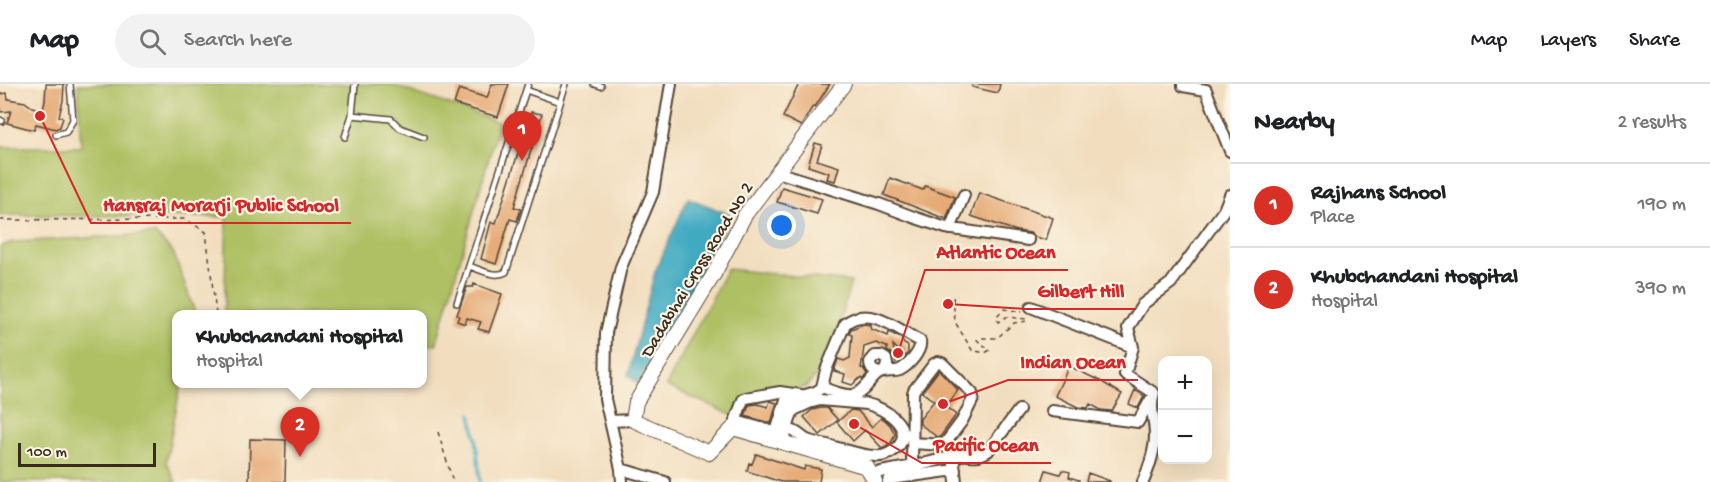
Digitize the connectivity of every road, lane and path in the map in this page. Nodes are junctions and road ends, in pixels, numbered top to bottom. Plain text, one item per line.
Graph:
1 (70, 84) edge
2 (355, 84) edge
3 (566, 84) edge
4 (671, 84) edge
5 (844, 84) edge
6 (1183, 84) edge
7 (527, 87) edge
8 (561, 100) junction
9 (352, 115) junction
10 (56, 135) dead end
11 (345, 137) dead end
12 (424, 137) dead end
13 (1230, 150) edge
14 (777, 172) junction
15 (964, 195) dead end
16 (1230, 195) edge
17 (0, 220) edge
18 (950, 228) junction
19 (1028, 240) dead end
20 (469, 267) junction
21 (953, 297) dead end
22 (457, 303) dead end
23 (215, 310) edge
24 (1028, 310) joint
25 (1133, 347) junction
26 (822, 387) junction
27 (804, 391) junction
28 (788, 393) junction
29 (1154, 393) junction
30 (797, 409) junction
31 (1019, 410) dead end
32 (1052, 411) dead end
33 (633, 420) junction
34 (610, 421) junction
35 (785, 430) junction
36 (438, 432) dead end
37 (956, 441) dead end
38 (912, 443) junction
39 (965, 455) junction
40 (953, 457) junction
41 (912, 466) junction
42 (621, 469) junction
43 (955, 470) junction
44 (873, 478) edge
45 (453, 482) edge
46 (622, 482) edge
47 (665, 482) edge
48 (888, 482) edge
49 (956, 482) edge
50 (1143, 482) edge

1 - 10 lane
2 - 9 lane
3 - 8 lane
4 - 34 street
5 - 14 street, Dadabhai Cross Road No 2
6 - 13 street
7 - 8 lane
7 - 20 lane
8 - 20 lane
9 - 11 lane
9 - 12 lane
14 - 18 street
14 - 33 street, Dadabhai Cross Road No 2
15 - 18 street
16 - 25 street
17 - 23 path
18 - 19 street
20 - 22 lane
21 - 24 path
24 - 25 street
25 - 29 street
26 - 26 street
26 - 27 street
27 - 28 street
27 - 30 street
28 - 35 street
28 - 35 street
29 - 32 street
29 - 50 street
30 - 35 street
30 - 35 street
31 - 39 street
33 - 34 street
33 - 35 street
34 - 42 street
35 - 44 street
36 - 45 path
37 - 39 street
38 - 38 street
38 - 41 street
39 - 40 street
40 - 41 street
40 - 43 street
41 - 44 street
42 - 46 street
42 - 47 street
43 - 48 street
43 - 49 street

